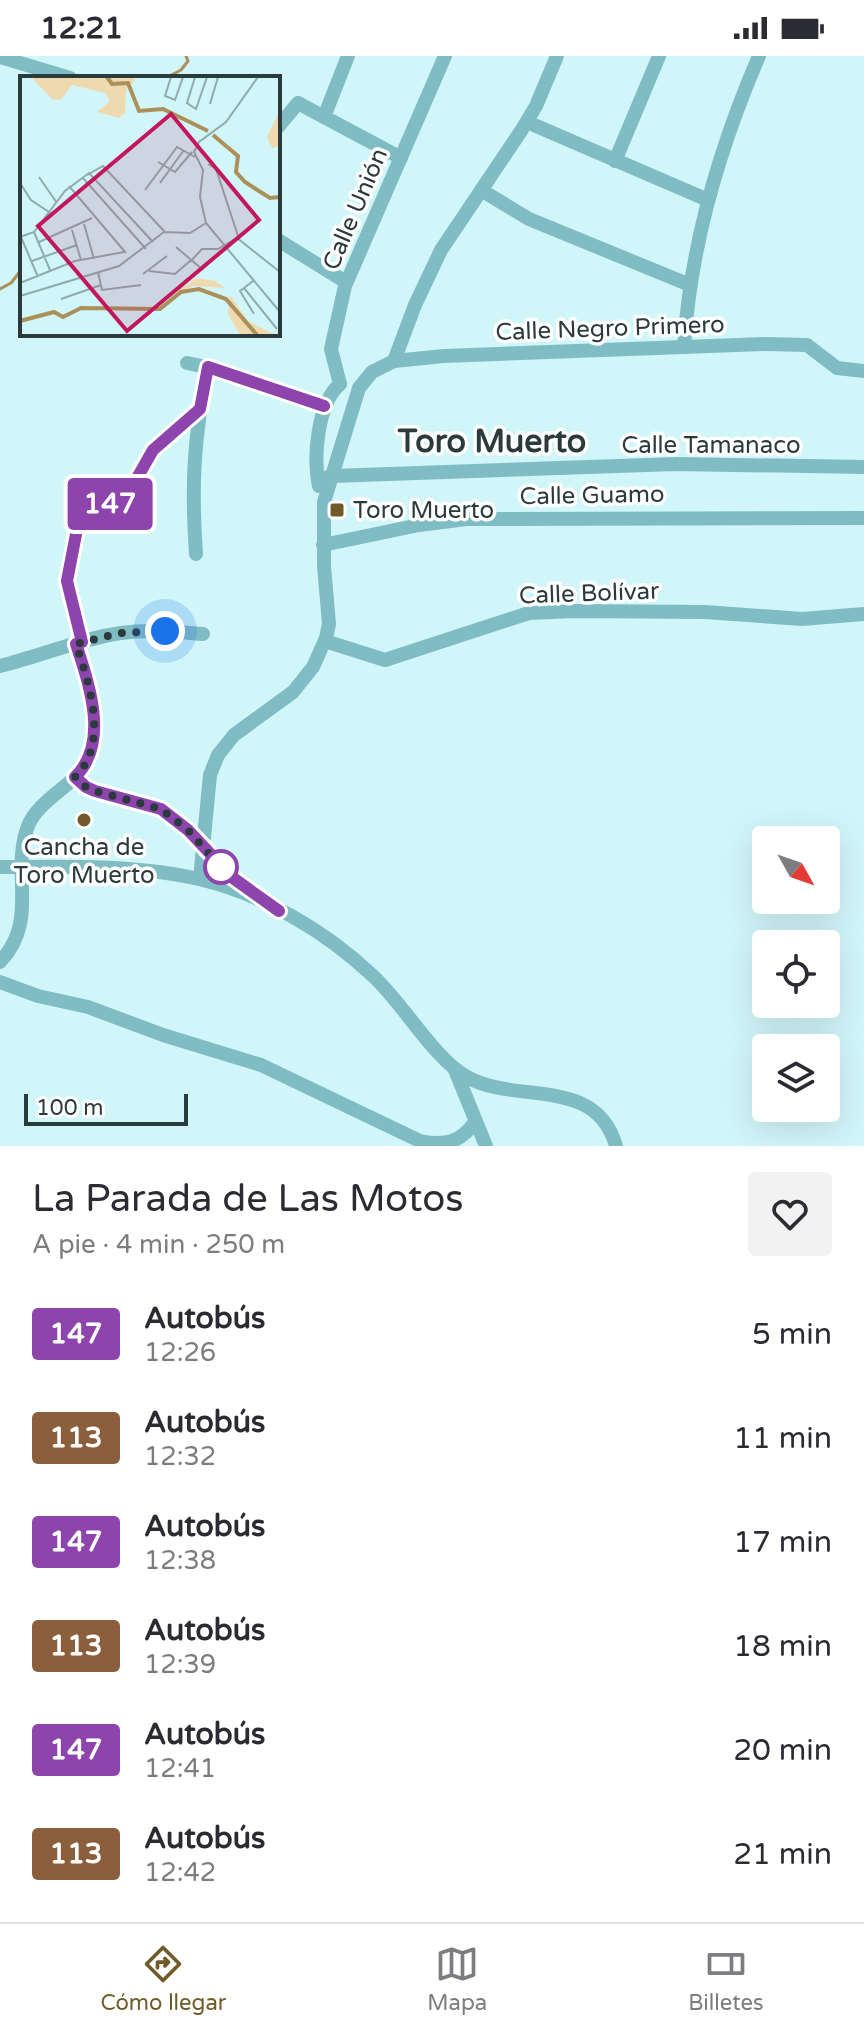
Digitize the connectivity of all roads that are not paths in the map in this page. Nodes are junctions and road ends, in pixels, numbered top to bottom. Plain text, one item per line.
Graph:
1 (348, 56) edge
2 (445, 56) edge
3 (557, 56) edge
4 (659, 56) edge
5 (759, 56) edge
6 (0, 57) edge
7 (24, 60) edge
8 (65, 76) edge
9 (324, 117) junction
10 (527, 122) junction
11 (280, 124) edge
12 (401, 158) junction
13 (615, 161) junction
14 (481, 190) junction
15 (708, 200) junction
16 (280, 241) edge
17 (346, 282) junction
18 (690, 285) junction
19 (684, 347) junction
20 (394, 361) junction
21 (187, 363) dead end
22 (208, 367) junction
23 (864, 371) edge
24 (340, 384) junction
25 (359, 388) junction
26 (324, 406) junction
27 (200, 409) junction
28 (864, 467) edge
29 (325, 478) junction
30 (864, 518) edge
31 (323, 545) junction
32 (196, 554) dead end
33 (864, 614) edge
34 (203, 634) dead end
35 (325, 641) junction
36 (79, 643) junction
37 (0, 666) edge
38 (75, 777) junction
39 (205, 848) junction
40 (0, 867) edge
41 (23, 867) junction
42 (200, 879) junction
43 (279, 911) junction
44 (0, 962) edge
45 (0, 982) edge
46 (455, 1070) junction
47 (475, 1122) junction
48 (486, 1146) edge
49 (616, 1146) edge

1 - 9 street
2 - 12 street, Calle Unión
3 - 10 street
4 - 13 street
5 - 15 street
6 - 7 street
7 - 8 street
9 - 11 street
9 - 12 street
10 - 13 street
10 - 14 street
12 - 17 street, Calle Unión
13 - 15 street
14 - 18 street
14 - 20 street
15 - 18 street
16 - 17 street
17 - 24 street, Calle Unión
18 - 19 street
19 - 20 street, Calle Negro Primero
19 - 23 street, Calle Negro Primero
20 - 25 street
21 - 22 street
22 - 26 street
22 - 27 street
24 - 25 street
24 - 26 street
25 - 29 street
26 - 29 street
27 - 32 street
27 - 36 street
28 - 29 street, Calle Tamanaco
29 - 31 street
30 - 31 street, Calle Guamo
31 - 35 street
33 - 35 street, Calle Bolívar
34 - 36 street
35 - 39 street
36 - 37 street
36 - 38 street
38 - 39 street
38 - 41 street
39 - 42 street
39 - 43 street
40 - 41 street
41 - 42 street
41 - 44 street
42 - 43 street
43 - 46 street
45 - 47 street
46 - 47 street
46 - 49 street
47 - 48 street

